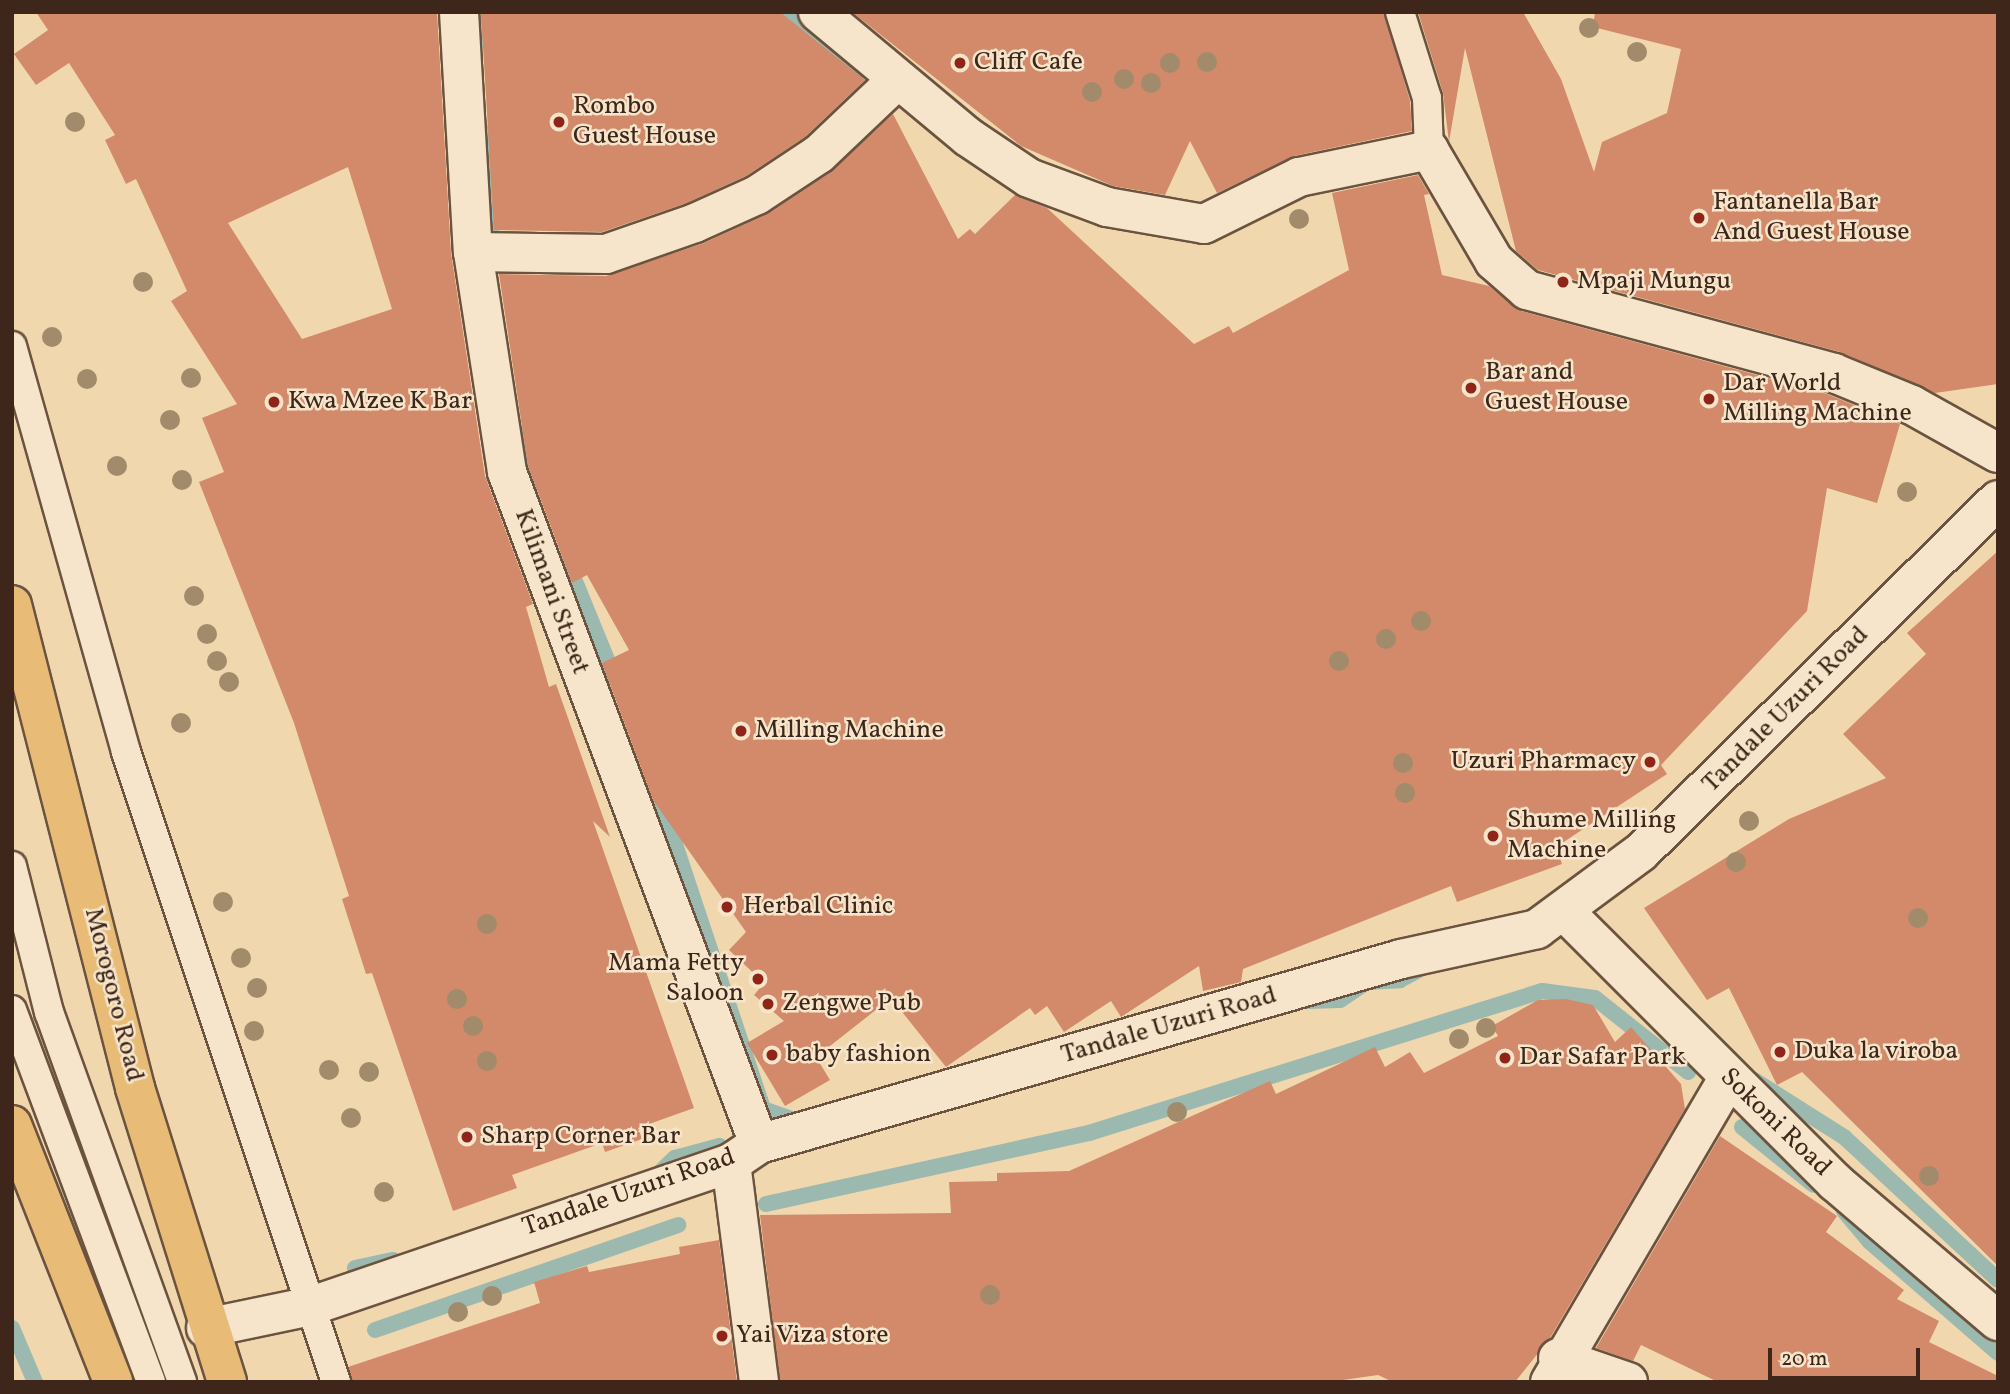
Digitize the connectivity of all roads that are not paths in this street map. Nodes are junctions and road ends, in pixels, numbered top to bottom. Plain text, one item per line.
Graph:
1 (459, 12) edge
2 (818, 12) edge
3 (1400, 12) edge
4 (896, 82) junction
5 (1429, 150) junction
6 (473, 252) junction
7 (12, 346) edge
8 (1998, 453) edge
9 (1998, 500) edge
10 (12, 606) edge
11 (12, 866) edge
12 (1565, 912) junction
13 (12, 1010) edge
14 (1727, 1079) junction
15 (12, 1125) edge
16 (745, 1153) junction
17 (311, 1306) junction
18 (1998, 1321) edge
19 (206, 1328) junction
20 (1554, 1370) edge
21 (113, 1382) edge
22 (151, 1382) edge
23 (181, 1382) edge
24 (226, 1382) edge
25 (337, 1382) edge
26 (759, 1382) edge
27 (1628, 1382) edge

1 - 6 street, Kilimani Street
2 - 4 street
3 - 5 lane
4 - 5 street
4 - 6 street
5 - 8 street
6 - 16 street, Kilimani Street
7 - 17 lane
9 - 12 street, Tandale Uzuri Road
10 - 19 highway, Morogoro Road
11 - 23 lane
12 - 14 street, Sokoni Road
12 - 16 street, Tandale Uzuri Road
13 - 22 lane
14 - 18 street, Sokoni Road
14 - 20 street
15 - 21 highway
16 - 17 street, Tandale Uzuri Road
16 - 26 street, Kilimani Street
17 - 19 street, Tandale Uzuri Road
17 - 25 lane
19 - 24 highway, Morogoro Road
20 - 27 street

